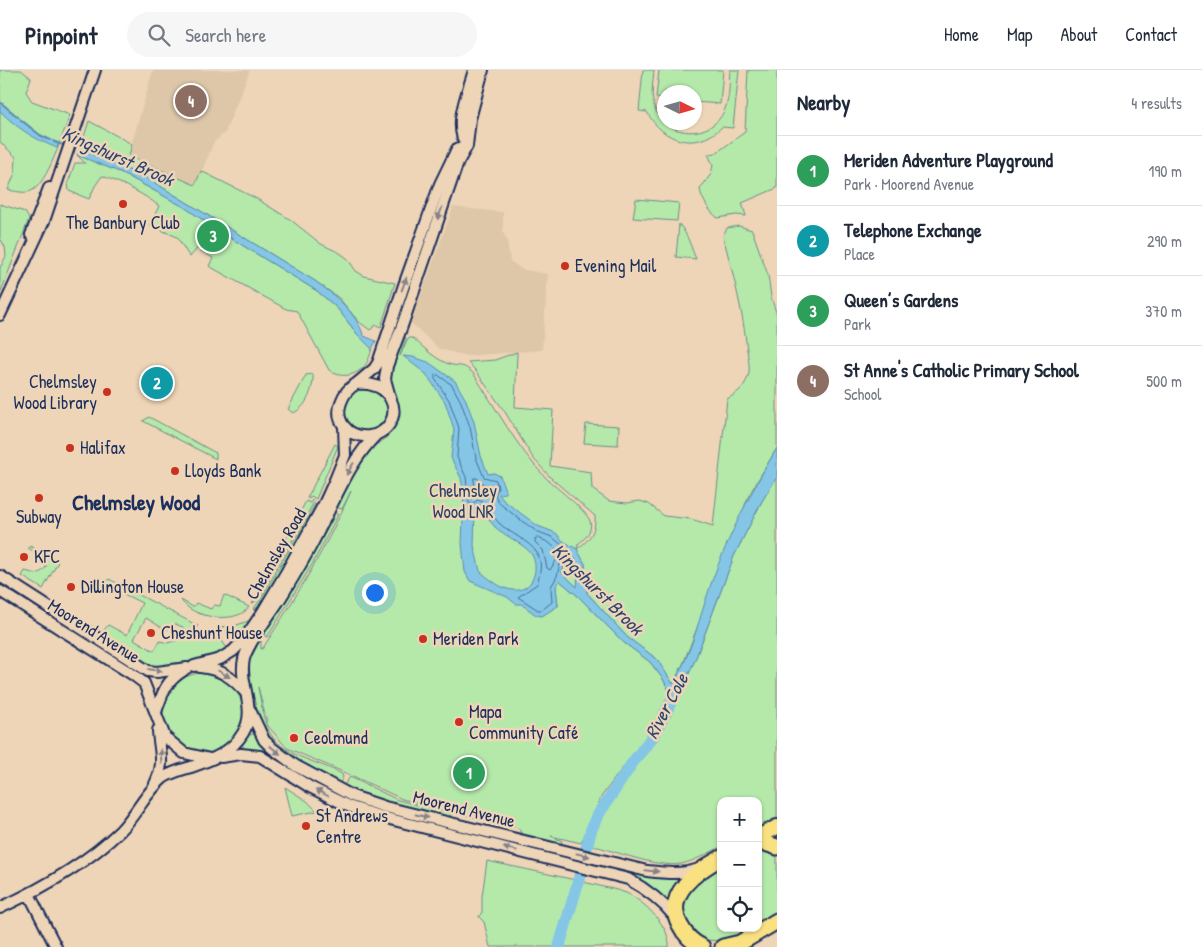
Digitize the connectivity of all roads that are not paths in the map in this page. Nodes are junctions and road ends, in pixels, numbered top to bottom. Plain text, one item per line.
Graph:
1 (95, 70) edge
2 (474, 70) edge
3 (483, 70) edge
4 (467, 146) junction
5 (0, 315) edge
6 (382, 364) junction
7 (356, 384) junction
8 (390, 397) junction
9 (344, 427) junction
10 (376, 435) junction
11 (0, 576) edge
12 (0, 591) edge
13 (190, 667) junction
14 (247, 694) junction
15 (250, 710) junction
16 (157, 716) junction
17 (214, 759) junction
18 (152, 791) junction
19 (777, 827) edge
20 (762, 835) edge
21 (762, 843) edge
22 (777, 847) edge
23 (717, 860) edge
24 (703, 867) junction
25 (29, 894) junction
26 (0, 908) edge
27 (679, 923) junction
28 (776, 923) edge
29 (736, 945) edge
30 (56, 947) edge
31 (680, 947) edge
32 (702, 947) edge
33 (723, 947) edge

1 - 5 street
2 - 4 street
3 - 4 street
4 - 6 street
6 - 7 street
6 - 8 street
7 - 8 street
7 - 9 street
8 - 10 street
9 - 10 street
9 - 13 street, Chelmsley Road
10 -> 14 street, Chelmsley Road
11 -> 13 street, Moorend Avenue
12 - 16 street, Moorend Avenue
13 -> 14 street
13 - 16 street
14 - 15 street
15 - 17 street
15 -> 24 street, Moorend Avenue
16 - 17 street
18 -> 16 street
17 - 18 street
27 -> 17 street, Moorend Avenue
18 - 25 street
19 - 20 main road
21 - 22 highway
23 - 24 highway
24 - 27 highway
25 - 26 street
25 - 30 street
27 - 31 highway
27 - 32 highway
28 - 29 highway
29 - 33 highway

